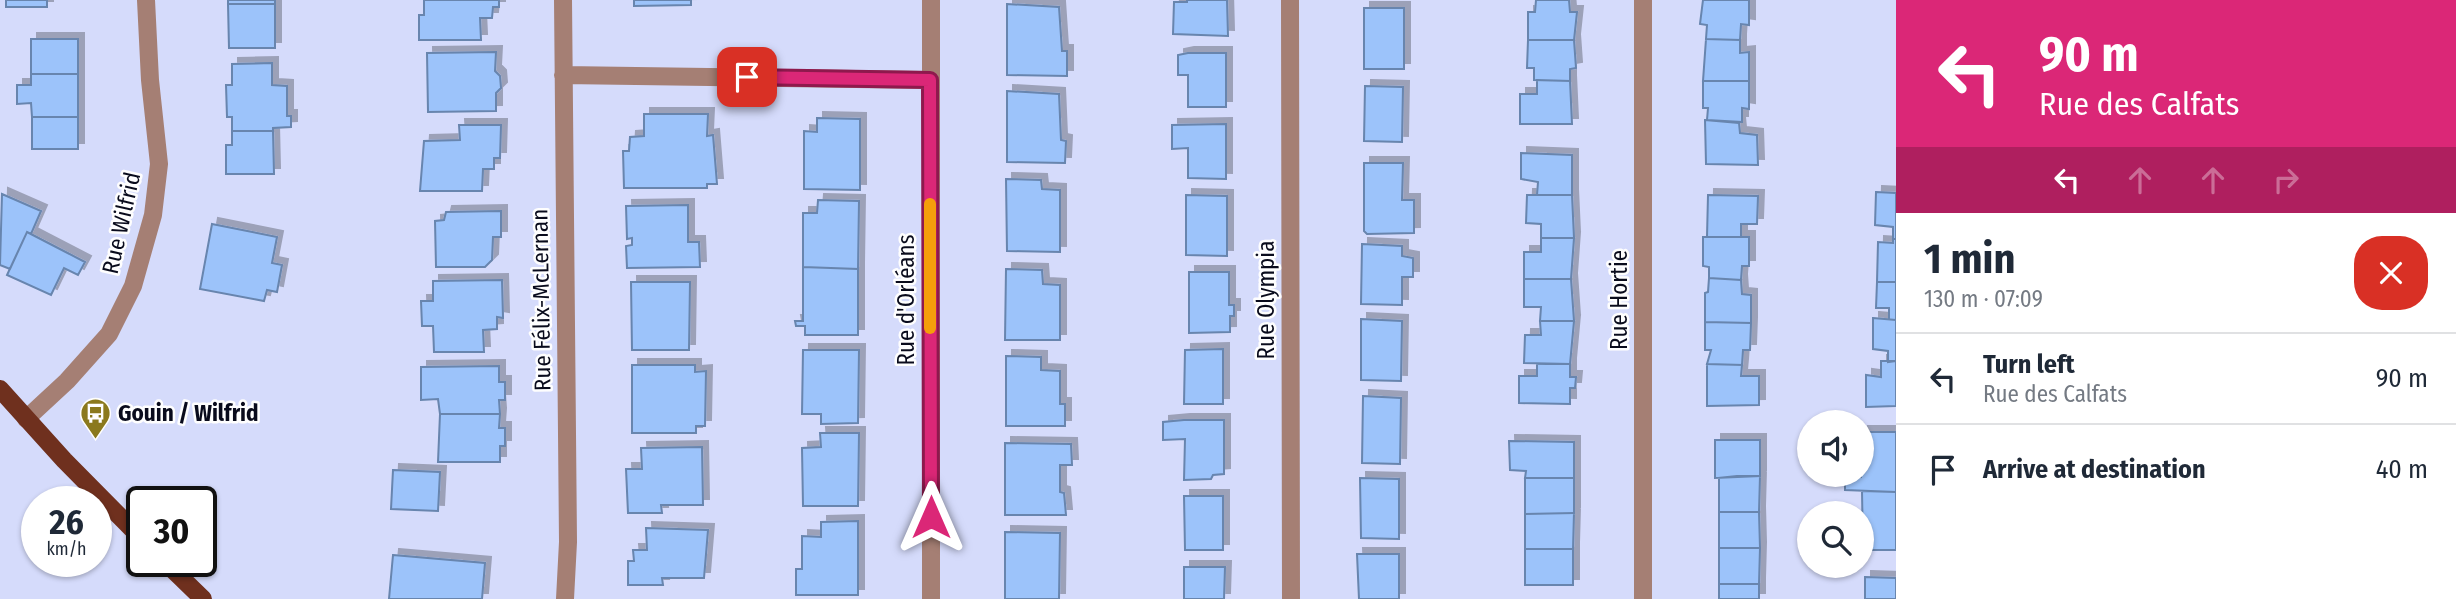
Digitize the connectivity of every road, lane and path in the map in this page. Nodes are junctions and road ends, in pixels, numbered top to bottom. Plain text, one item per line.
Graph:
1 (146, 0) edge
2 (563, 0) edge
3 (931, 0) edge
4 (1290, 0) edge
5 (1643, 0) edge
6 (563, 75) junction
7 (930, 80) junction
8 (0, 389) edge
9 (26, 419) junction
10 (126, 522) edge
11 (180, 577) edge
12 (203, 599) edge
13 (565, 599) edge
14 (931, 599) edge
15 (1291, 599) edge
16 (1643, 599) edge

1 - 9 street, Rue Wilfrid
2 - 6 street, Rue Félix-McLernan
3 - 7 street, Rue d'Orléans
4 - 15 street, Rue Olympia
5 - 16 street, Rue Hortie
6 - 7 street
6 - 13 street, Rue Félix-McLernan
7 - 14 street, Rue d'Orléans
8 - 9 main road
9 - 10 main road
11 - 12 main road

